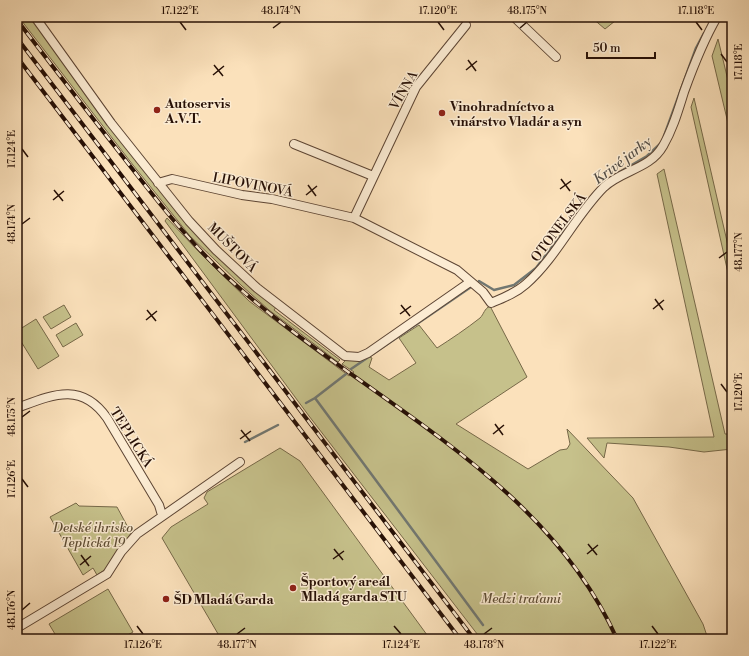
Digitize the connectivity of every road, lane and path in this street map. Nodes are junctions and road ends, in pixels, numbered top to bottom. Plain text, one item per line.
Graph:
1 (35, 17) edge
2 (514, 17) edge
3 (717, 17) edge
4 (466, 25) dead end
5 (556, 57) dead end
6 (294, 144) dead end
7 (373, 176) junction
8 (158, 183) junction
9 (354, 218) junction
10 (470, 282) junction
11 (492, 303) joint
12 (17, 408) edge
13 (240, 462) dead end
14 (162, 515) junction
15 (17, 628) edge

1 - 8 street, MUŠTOVÁ
2 - 5 street
3 - 11 street, OTONELSKÁ
4 - 7 street, VÍNNA
6 - 7 street
7 - 9 street, VÍNNA
8 - 9 street, LIPOVINOVÁ
8 - 10 street, MUŠTOVÁ
9 - 10 street, LIPOVINOVÁ
10 - 11 street, LIPOVINOVÁ
12 - 14 street, TEPLICKÁ
13 - 14 street
14 - 15 street

